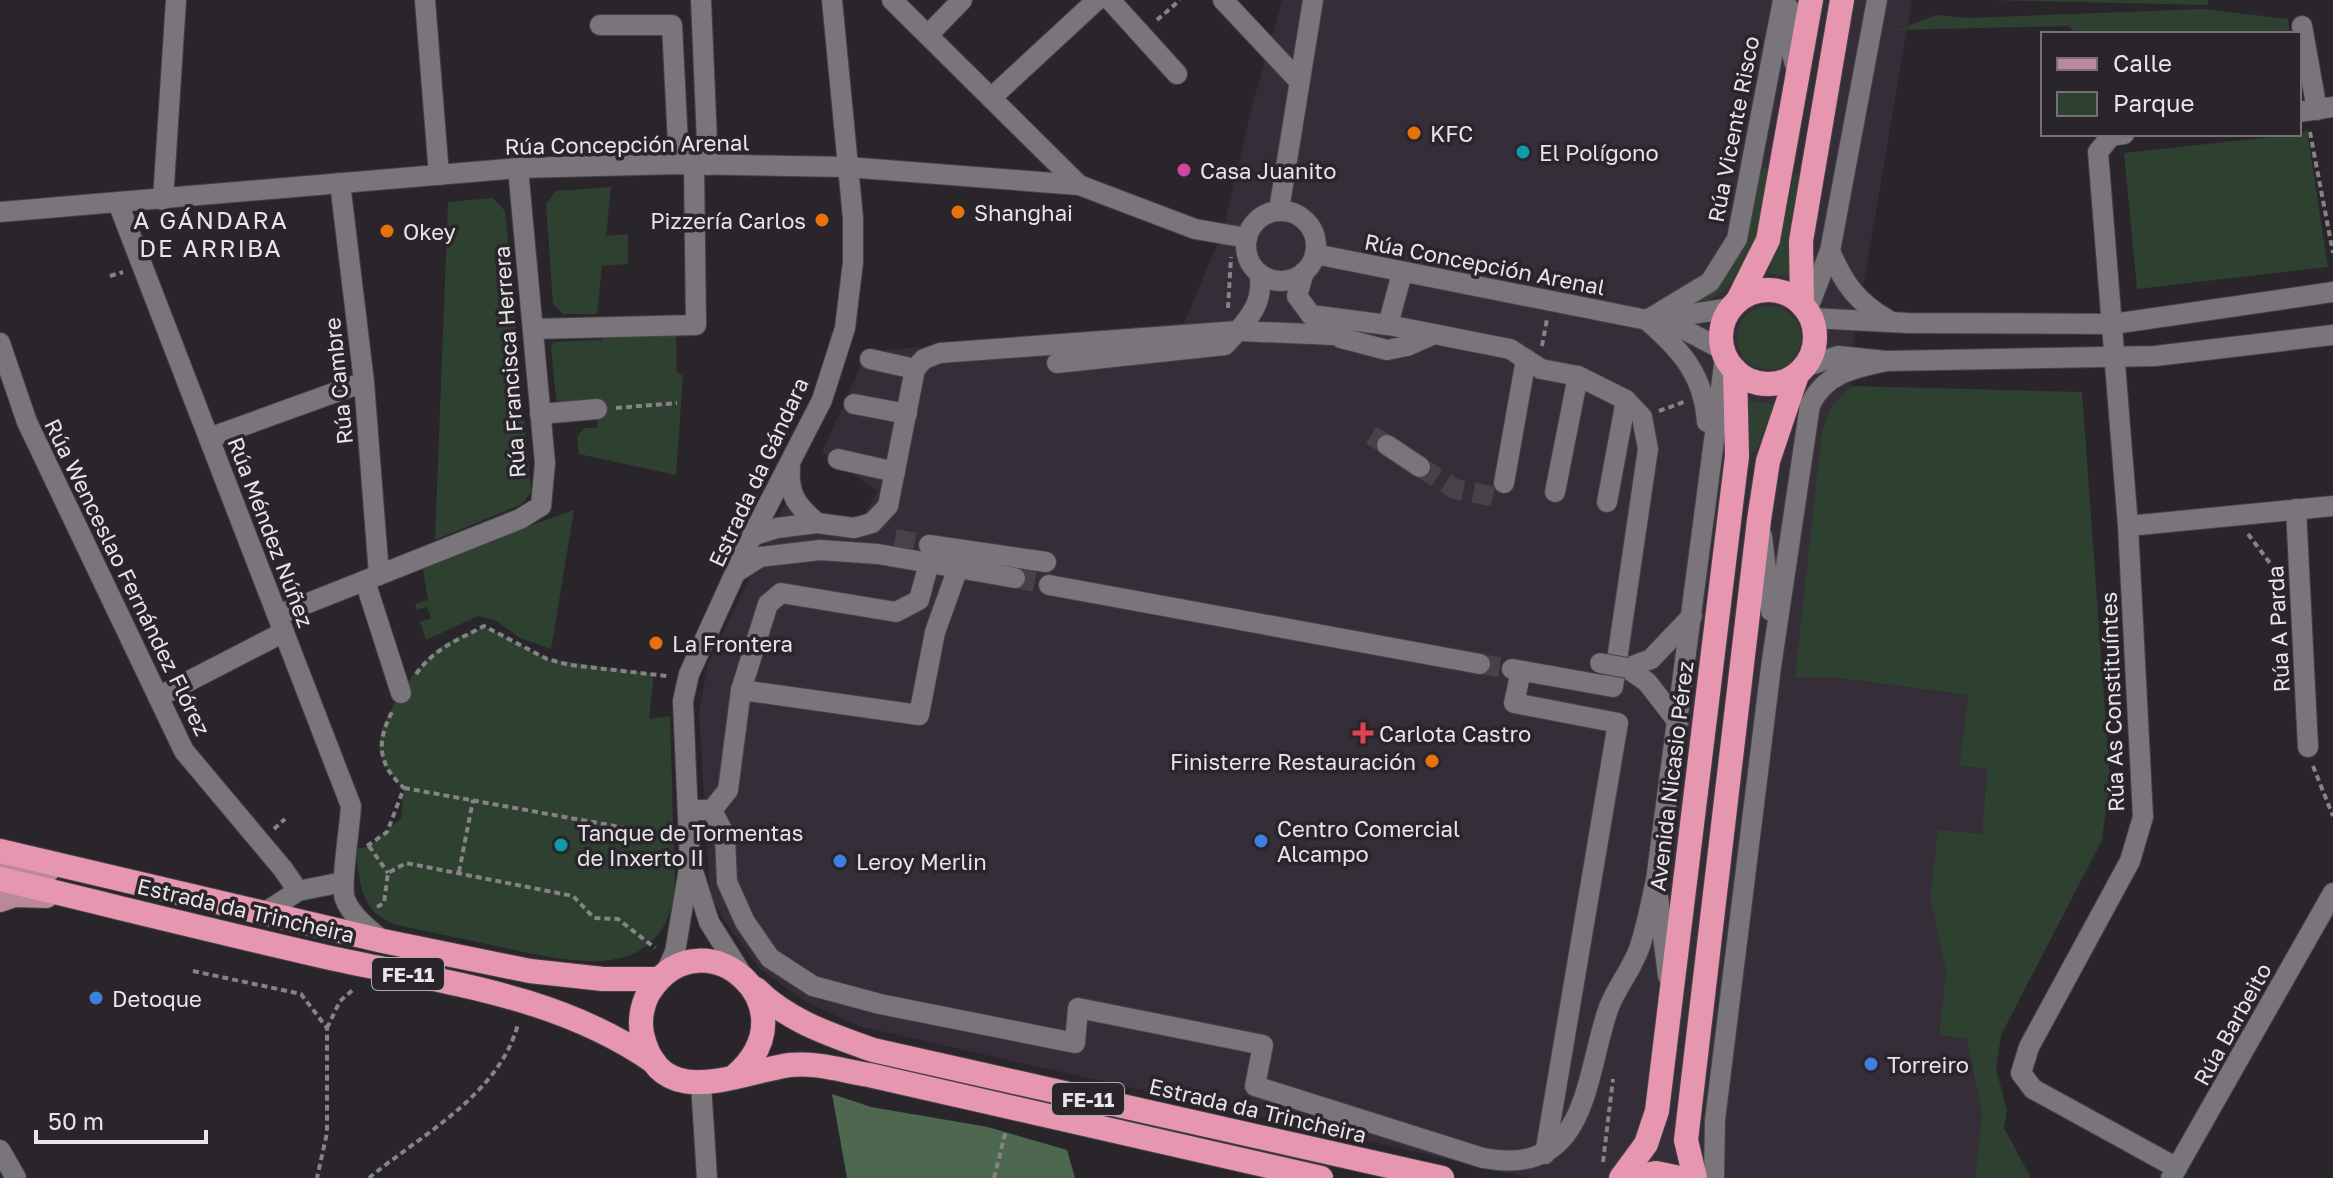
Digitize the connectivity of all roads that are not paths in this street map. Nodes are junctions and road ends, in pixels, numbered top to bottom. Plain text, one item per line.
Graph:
1 (176, 0) edge
2 (425, 0) edge
3 (701, 0) edge
4 (832, 0) edge
5 (892, 0) edge
6 (962, 0) edge
7 (1097, 0) edge
8 (1110, 0) edge
9 (1223, 0) edge
10 (1313, 0) edge
11 (1783, 0) edge
12 (1789, 0) edge
13 (1811, 0) edge
14 (1842, 0) edge
15 (1877, 0) edge
16 (600, 25) dead end
17 (2302, 26) dead end
18 (928, 35) junction
19 (1177, 74) dead end
20 (1799, 76) junction
21 (1299, 81) junction
22 (991, 98) junction
23 (2314, 114) edge
24 (2111, 136) edge
25 (1033, 139) junction
26 (694, 165) junction
27 (847, 167) junction
28 (518, 168) junction
29 (439, 175) junction
30 (1013, 182) junction
31 (340, 183) junction
32 (1079, 185) junction
33 (163, 200) junction
34 (118, 203) junction
35 (1279, 210) junction
36 (0, 212) edge
37 (1239, 238) junction
38 (1830, 251) junction
39 (1310, 263) junction
40 (1402, 273) junction
41 (1260, 274) junction
42 (2333, 292) edge
43 (1735, 304) junction
44 (1807, 311) junction
45 (1311, 315) junction
46 (1647, 320) junction
47 (1891, 322) junction
48 (2113, 324) junction
49 (1388, 325) junction
50 (533, 329) junction
51 (1232, 331) junction
52 (1434, 334) junction
53 (1334, 335) junction
54 (2333, 335) edge
55 (0, 343) edge
56 (1534, 352) junction
57 (2116, 358) junction
58 (870, 359) dead end
59 (1727, 359) junction
60 (1886, 361) junction
61 (1057, 363) dead end
62 (915, 369) junction
63 (1801, 371) junction
64 (1578, 376) junction
65 (364, 382) junction
66 (1626, 400) junction
67 (854, 404) dead end
68 (597, 409) road end
69 (540, 414) junction
70 (907, 414) junction
71 (209, 438) junction
72 (1387, 445) tunnel mouth
73 (1710, 453) junction
74 (838, 459) dead end
75 (791, 463) junction
76 (1420, 467) tunnel mouth
77 (895, 472) junction
78 (1504, 483) dead end
79 (1555, 492) dead end
80 (1607, 502) dead end
81 (888, 506) junction
82 (2333, 506) edge
83 (2296, 509) junction
84 (1759, 520) junction
85 (817, 523) junction
86 (2128, 526) junction
87 (752, 536) junction
88 (895, 539) dead end
89 (878, 554) junction
90 (929, 554) junction
91 (1046, 562) dead end
92 (958, 568) junction
93 (738, 571) junction
94 (372, 578) junction
95 (1015, 578) tunnel mouth
96 (1049, 585) tunnel mouth
97 (911, 604) junction
98 (1692, 616) junction
99 (281, 624) junction
100 (935, 632) junction
101 (1600, 663) dead end
102 (1480, 664) tunnel mouth
103 (1771, 667) junction
104 (1627, 668) junction
105 (741, 690) junction
106 (401, 693) road end
107 (158, 697) junction
108 (1678, 722) junction
109 (2308, 747) road end
110 (712, 810) junction
111 (686, 811) junction
112 (0, 851) edge
113 (690, 863) junction
114 (0, 876) edge
115 (1656, 880) junction
116 (343, 882) junction
117 (136, 884) junction
118 (298, 891) junction
119 (2333, 893) edge
120 (0, 902) edge
121 (264, 913) junction
122 (149, 915) junction
123 (383, 941) junction
124 (665, 971) junction
125 (746, 979) junction
126 (1670, 994) junction
127 (656, 1063) junction
128 (736, 1075) junction
129 (701, 1084) junction
130 (0, 1150) edge
131 (1545, 1154) junction
132 (2174, 1173) edge
133 (16, 1178) edge
134 (707, 1178) edge
135 (1321, 1178) edge
136 (1442, 1178) edge
137 (1621, 1178) edge
138 (1631, 1178) edge
139 (1680, 1178) edge
140 (1695, 1178) edge
141 (1714, 1178) edge

1 - 33 street
2 - 29 street
3 - 26 street
4 - 27 street, Estrada da Gándara
5 - 18 street
6 - 18 street
7 - 22 street
8 - 19 street
9 - 21 street
10 - 21 street
11 - 46 street, Rúa Vicente Risco
12 - 20 street
13 - 20 highway
14 - 44 highway
15 - 38 street
16 - 26 street
17 - 23 street
18 - 22 street
20 - 43 highway
21 - 35 street
22 - 25 street
24 - 48 street, Rúa As Constituíntes
25 - 30 street
25 - 32 street
26 - 27 street, Rúa Concepción Arenal
26 - 28 street, Rúa Concepción Arenal
26 - 50 street
27 - 30 street, Rúa Concepción Arenal
27 - 75 street, Estrada da Gándara
28 - 29 street, Rúa Concepción Arenal
28 - 50 street, Rúa Francisca Herrera
29 - 31 street, Rúa Concepción Arenal
30 - 32 street, Rúa Concepción Arenal
31 - 33 street, Rúa Concepción Arenal
31 - 65 street, Rúa Cambre
32 - 37 street, Rúa Concepción Arenal
33 - 34 street, Rúa Concepción Arenal
34 - 36 street, Rúa Concepción Arenal
34 - 71 street, Rúa Méndez Núñez
35 - 37 street
35 - 39 street
37 - 41 street
38 - 44 street
38 - 47 street
39 - 40 street, Rúa Concepción Arenal
39 - 41 street
39 - 45 street
40 - 46 street, Rúa Concepción Arenal
40 - 49 street
41 - 51 street
42 - 48 street
43 - 44 highway
43 - 46 street
43 - 59 highway
44 - 47 street
44 - 63 highway
45 - 49 street
45 - 53 street
46 - 59 street
46 - 73 street
47 - 48 street
48 - 57 street, Rúa As Constituíntes
49 - 52 street
50 - 69 street, Rúa Francisca Herrera
51 - 53 street
51 - 61 street
51 - 62 street
52 - 53 street
52 - 56 street
54 - 57 street
55 - 107 street, Rúa Wenceslao Fernández Flórez
56 - 64 street
56 - 78 street
57 - 60 street
57 - 86 street, Rúa As Constituíntes
58 - 62 street
59 - 63 highway
59 - 73 street
59 - 126 highway, Avenida Nicasio Pérez
60 - 63 street
60 - 103 street
62 - 70 street
63 - 84 highway
64 - 66 street
64 - 79 street
65 - 71 street
65 - 94 street, Rúa Cambre
66 - 80 street
66 - 131 street
67 - 70 street
68 - 69 street
69 - 94 street, Rúa Francisca Herrera
70 - 77 street
71 - 99 street, Rúa Méndez Núñez
72 - 76 street
73 - 98 street
74 - 77 street
75 - 85 street
75 - 87 street, Estrada da Gándara
77 - 81 street
81 - 85 street
81 - 89 street
82 - 83 street
83 - 86 street
83 - 109 street, Rúa A Parda
84 - 103 street
84 - 140 highway
85 - 87 street
86 - 132 street, Rúa As Constituíntes
87 - 93 street, Estrada da Gándara
88 - 89 street
89 - 90 street
89 - 93 street
90 - 91 street
90 - 92 street
90 - 97 street
92 - 95 street
92 - 100 street
93 - 111 street, Estrada da Gándara
94 - 99 street, Rúa Francisca Herrera
94 - 106 street, Rúa Cambre
96 - 102 street
97 - 100 street
97 - 105 street
98 - 104 street
98 - 108 street
99 - 107 street, Rúa Francisca Herrera
99 - 116 street, Rúa Méndez Núñez
100 - 105 street
101 - 104 street, bridge
103 - 141 street
104 - 108 street
105 - 110 street
107 - 118 street, Rúa Wenceslao Fernández Flórez
108 - 115 street
110 - 111 street
110 - 131 street
111 - 113 street, Estrada da Gándara
112 - 117 highway, Estrada da Trincheira / FE-11
113 - 124 street
113 - 125 street
114 - 117 main road
114 - 122 highway, Estrada da Trincheira / FE-11
115 - 126 street
115 - 131 street
116 - 118 street
116 - 123 street
117 - 121 highway, Estrada da Trincheira / FE-11
118 - 121 street
119 - 132 street, Rúa Barbeito
120 - 122 main road
121 - 123 highway, Estrada da Trincheira / FE-11
122 - 127 highway, Estrada da Trincheira / FE-11
123 - 124 highway, Estrada da Trincheira / FE-11
124 - 125 highway, FE-11
124 - 127 highway
125 - 128 highway
125 - 136 highway, Estrada da Trincheira / FE-11
126 - 137 highway, Avenida Nicasio Pérez
127 - 129 highway, FE-11
128 - 129 highway, FE-11
128 - 135 highway, FE-11
129 - 134 street
130 - 133 street
138 - 139 highway

